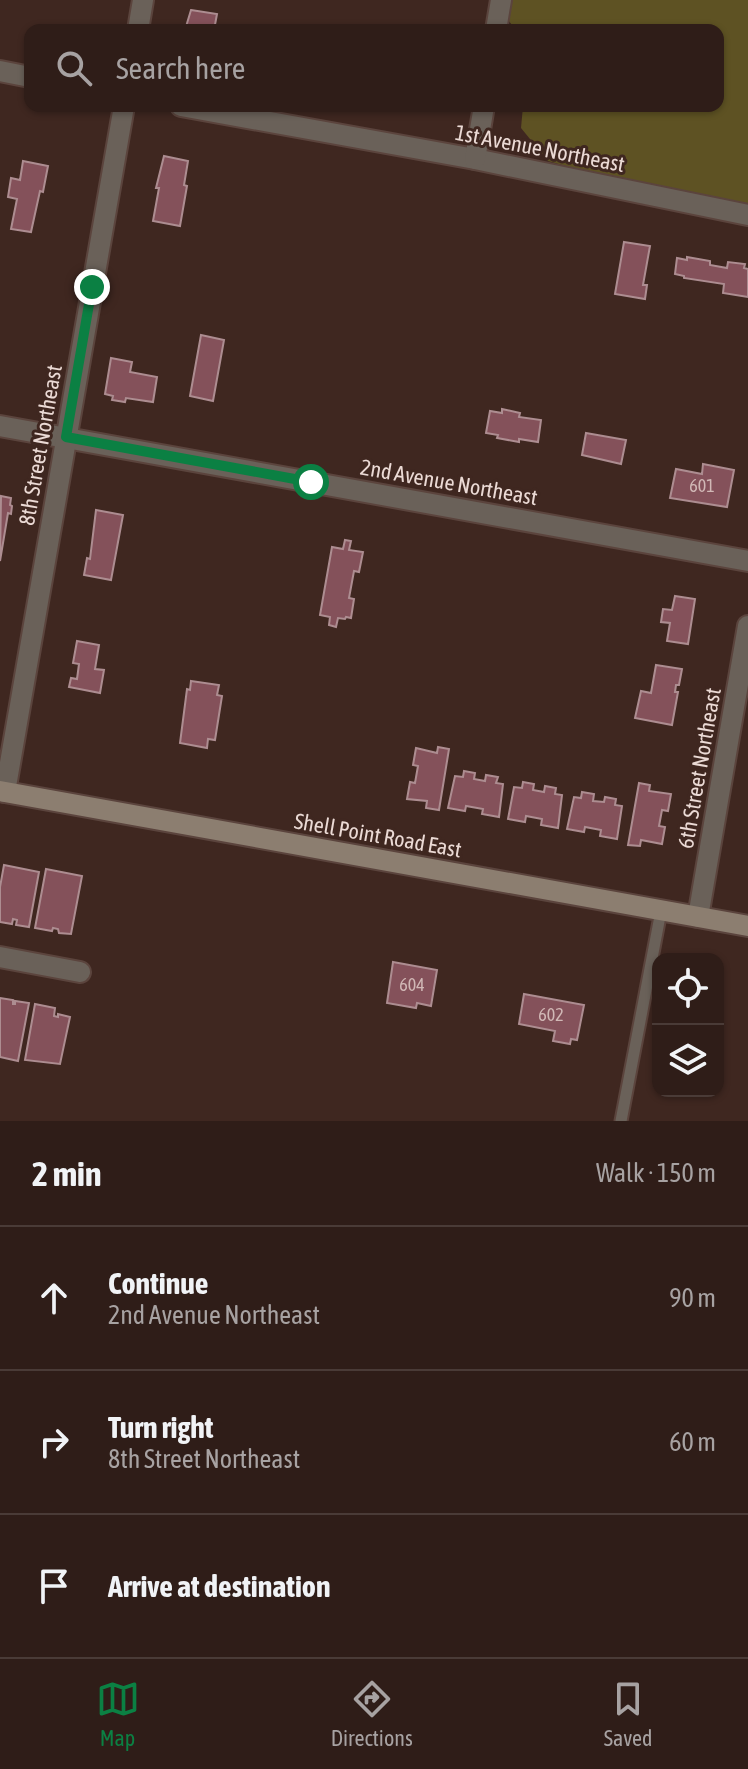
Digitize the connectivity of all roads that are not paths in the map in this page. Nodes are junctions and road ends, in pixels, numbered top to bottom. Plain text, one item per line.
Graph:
1 (143, 0) edge
2 (501, 0) edge
3 (139, 24) edge
4 (497, 24) edge
5 (0, 71) edge
6 (24, 76) edge
7 (123, 112) edge
8 (214, 112) edge
9 (483, 112) edge
10 (475, 159) junction
11 (748, 215) edge
12 (0, 426) edge
13 (66, 437) junction
14 (748, 561) edge
15 (747, 638) edge
16 (2, 792) edge
17 (661, 911) junction
18 (698, 917) junction
19 (748, 926) edge
20 (0, 957) edge
21 (80, 972) dead end
22 (621, 1121) edge

1 - 3 street
2 - 4 street
5 - 6 street
7 - 13 street, 8th Street Northeast
8 - 10 street, 1st Avenue Northeast
9 - 10 street
10 - 11 street, 1st Avenue Northeast
12 - 13 street, 2nd Avenue Northeast
13 - 14 street, 2nd Avenue Northeast
13 - 16 street, 8th Street Northeast
15 - 18 street, 6th Street Northeast
16 - 17 street, Shell Point Road East
17 - 18 street, Shell Point Road East
17 - 22 lane
18 - 19 street, Shell Point Road East
20 - 21 street

